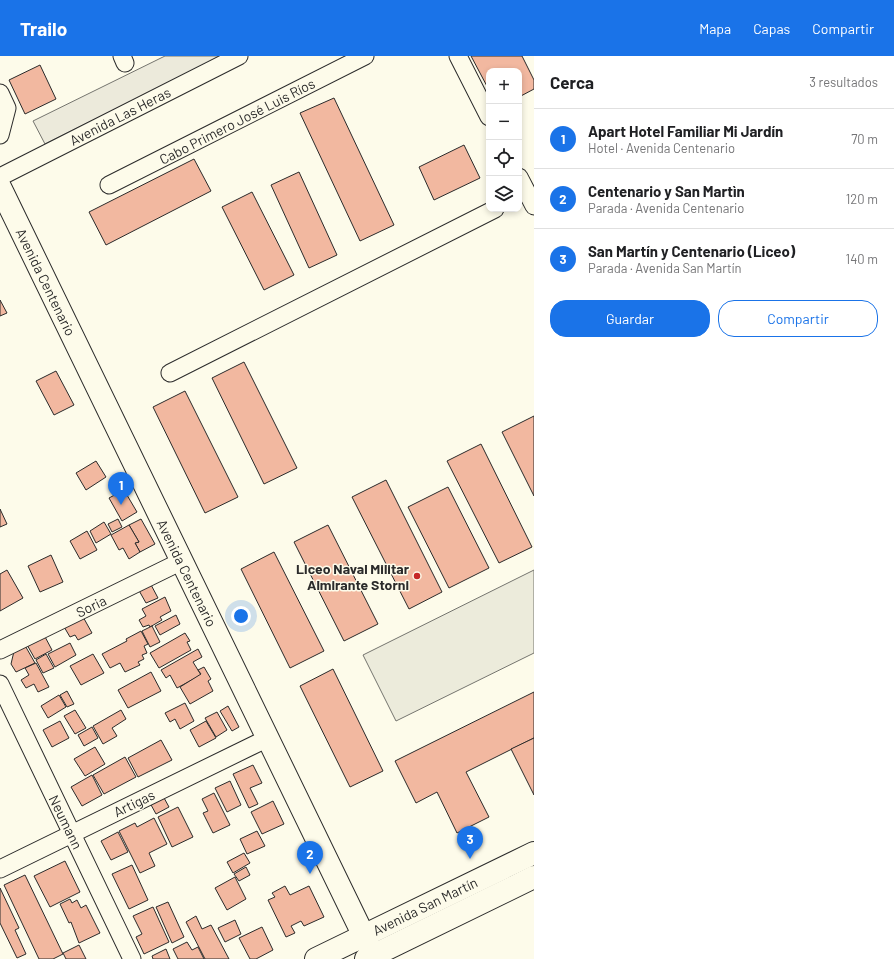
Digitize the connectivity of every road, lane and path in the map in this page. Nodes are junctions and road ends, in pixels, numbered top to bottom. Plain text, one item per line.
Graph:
1 (239, 56) edge
2 (365, 56) edge
3 (458, 56) edge
4 (0, 93) edge
5 (486, 112) edge
6 (0, 135) edge
7 (0, 177) edge
8 (109, 185) dead end
9 (522, 185) edge
10 (0, 187) edge
11 (527, 199) edge
12 (489, 212) edge
13 (170, 373) dead end
14 (182, 562) junction
15 (0, 650) edge
16 (0, 684) edge
17 (268, 738) junction
18 (72, 833) junction
19 (534, 853) edge
20 (0, 868) edge
21 (534, 877) edge
22 (369, 952) edge
23 (132, 959) edge
24 (316, 959) edge

1 - 7 street, Avenida Las Heras
2 - 8 street, Cabo Primero José Luis Ríos
3 - 5 street
4 - 6 street
9 - 11 street
10 - 14 main road, Avenida Centenario
12 - 13 street
14 - 15 street, Soria
14 - 17 main road, Avenida Centenario
16 - 18 street, Neumann
17 - 18 street, Artigas
17 - 22 main road, Avenida Centenario
18 - 20 street, Artigas
18 - 23 street, Neumann
19 - 22 main road, Avenida San Martín
21 - 22 main road, Avenida San Martín
22 - 24 main road, Avenida San Martín

